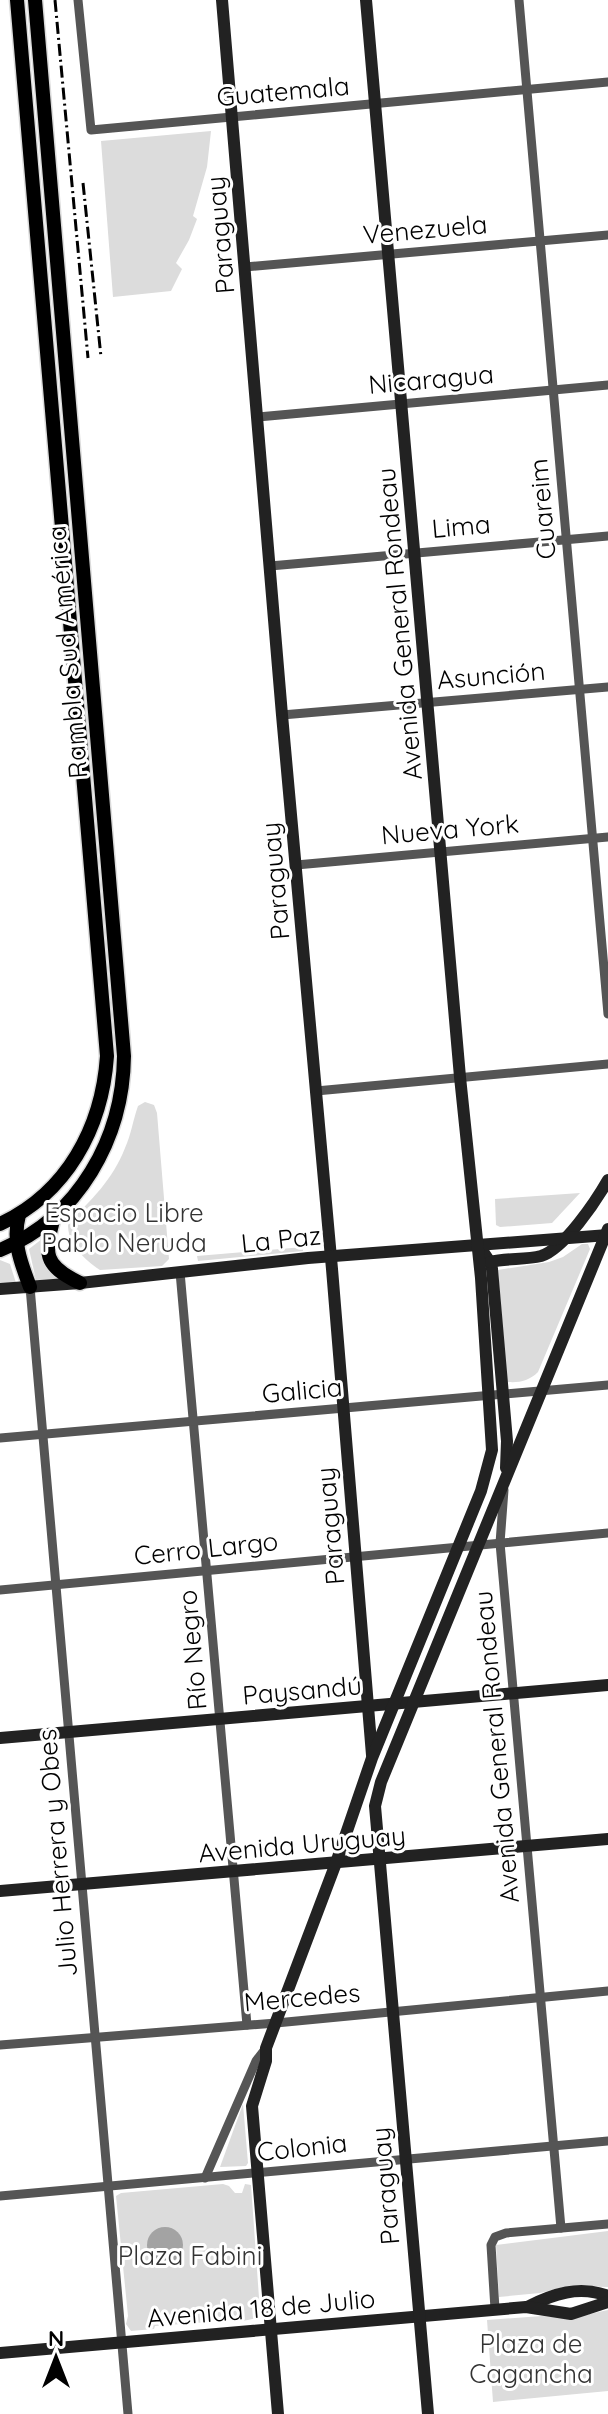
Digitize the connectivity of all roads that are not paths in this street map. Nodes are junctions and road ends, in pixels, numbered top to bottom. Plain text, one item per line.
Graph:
1 (17, 0) edge
2 (35, 0) edge
3 (78, 0) edge
4 (222, 0) edge
5 (366, 0) edge
6 (519, 0) edge
7 (608, 82) edge
8 (526, 89) junction
9 (375, 105) junction
10 (232, 117) junction
11 (608, 235) edge
12 (540, 241) junction
13 (389, 254) junction
14 (245, 267) junction
15 (608, 385) edge
16 (554, 390) junction
17 (402, 403) junction
18 (258, 417) junction
19 (608, 536) edge
20 (567, 539) junction
21 (414, 552) junction
22 (270, 566) junction
23 (608, 687) edge
24 (581, 689) junction
25 (428, 702) junction
26 (282, 715) junction
27 (608, 837) edge
28 (594, 838) junction
29 (440, 852) junction
30 (296, 865) junction
31 (608, 1014) edge
32 (608, 1064) edge
33 (460, 1077) junction
34 (316, 1091) junction
35 (608, 1180) edge
36 (19, 1215) junction
37 (54, 1216) junction
38 (0, 1224) edge
39 (607, 1233) edge
40 (566, 1237) junction
41 (16, 1243) junction
42 (477, 1244) junction
43 (0, 1250) edge
44 (331, 1256) junction
45 (490, 1262) junction
46 (180, 1272) junction
47 (481, 1278) junction
48 (80, 1283) junction
49 (30, 1287) junction
50 (0, 1289) edge
51 (608, 1385) edge
52 (541, 1391) junction
53 (503, 1394) junction
54 (489, 1396) junction
55 (343, 1409) junction
56 (193, 1422) junction
57 (43, 1434) junction
58 (0, 1438) edge
59 (505, 1480) junction
60 (608, 1533) edge
61 (500, 1543) junction
62 (480, 1545) junction
63 (460, 1546) junction
64 (355, 1556) junction
65 (207, 1570) junction
66 (56, 1585) junction
67 (0, 1590) edge
68 (608, 1685) edge
69 (513, 1694) junction
70 (414, 1702) junction
71 (395, 1704) junction
72 (367, 1707) junction
73 (220, 1720) junction
74 (68, 1733) junction
75 (0, 1738) edge
76 (372, 1758) junction
77 (608, 1839) edge
78 (527, 1847) junction
79 (379, 1859) junction
80 (336, 1863) junction
81 (234, 1872) junction
82 (81, 1883) junction
83 (0, 1891) edge
84 (608, 1991) edge
85 (539, 1997) junction
86 (392, 2011) junction
87 (276, 2023) junction
88 (247, 2025) junction
89 (95, 2038) junction
90 (0, 2045) edge
91 (266, 2048) junction
92 (608, 2141) edge
93 (553, 2146) junction
94 (405, 2158) junction
95 (257, 2173) junction
96 (205, 2178) junction
97 (108, 2186) junction
98 (0, 2196) edge
99 (608, 2224) edge
100 (561, 2228) junction
101 (608, 2296) edge
102 (608, 2302) edge
103 (526, 2307) junction
104 (495, 2309) junction
105 (419, 2316) junction
106 (271, 2329) junction
107 (122, 2342) junction
108 (0, 2353) edge
109 (128, 2414) edge
110 (278, 2414) edge
111 (428, 2414) edge

1 - 36 main road, Rambla Sud América
2 - 37 main road, Rambla Sud América
3 - 10 street, Guatemala
4 - 10 street, Paraguay
5 - 9 street, Avenida General Rondeau
6 - 8 street, Cuareim
7 - 8 street, Guatemala
8 - 9 street, Guatemala
8 - 12 street, Cuareim
9 - 10 street, Guatemala
9 - 13 street, Avenida General Rondeau
10 - 14 street, Paraguay
11 - 12 street, Venezuela
12 - 13 street, Venezuela
12 - 16 street, Cuareim
13 - 14 street, Venezuela
13 - 17 street, Avenida General Rondeau
14 - 18 street, Paraguay
15 - 16 street, Nicaragua
16 - 17 street, Nicaragua
16 - 20 street, Cuareim
17 - 18 street, Nicaragua
17 - 21 street, Avenida General Rondeau
18 - 22 street, Paraguay
19 - 20 street, Lima
20 - 21 street, Lima
20 - 24 street, Cuareim
21 - 22 street, Lima
21 - 25 street, Avenida General Rondeau
22 - 26 street, Paraguay
23 - 24 street, Asunción
24 - 25 street, Asunción
24 - 28 street, Cuareim
25 - 26 street, Asunción
25 - 29 street, Avenida General Rondeau
26 - 30 street, Paraguay
27 - 28 street, Nueva York
28 - 29 street, Nueva York
28 - 31 street, Cuareim
29 - 30 street, Nueva York
29 - 33 street, Avenida General Rondeau
30 - 34 street, Paraguay
32 - 33 street
33 - 34 street
33 - 42 street, Avenida General Rondeau
34 - 44 street, Paraguay
35 - 40 street
36 - 38 main road, Rambla Sud América
36 - 41 main road
37 - 41 main road, Rambla Sud América
37 - 48 main road
39 - 40 street, La Paz
39 - 52 street, Paraguay
40 - 42 street, La Paz
40 - 45 street, La Paz
41 - 43 main road, Rambla Sud América
41 - 49 main road
42 - 44 street, La Paz
42 - 45 street
42 - 47 street, Avenida General Rondeau
44 - 46 street, La Paz
44 - 55 street, Paraguay
45 - 47 street
45 - 53 street, Avenida General Rondeau
46 - 48 street, La Paz
46 - 56 street, Río Negro
47 - 54 street, Avenida General Rondeau
48 - 49 street, La Paz
49 - 50 street, La Paz
49 - 57 street, Julio Herrera y Obes
51 - 52 street, Galicia
52 - 53 street, Galicia
52 - 59 street, Paraguay
53 - 54 street, Galicia
53 - 59 street, Avenida General Rondeau
54 - 55 street, Galicia
54 - 63 street, Avenida General Rondeau
55 - 56 street, Galicia
55 - 64 street, Paraguay
56 - 57 street, Galicia
56 - 65 street, Río Negro
57 - 58 street, Galicia
57 - 66 street, Julio Herrera y Obes
59 - 61 street, Avenida General Rondeau
59 - 62 street, Paraguay
60 - 61 street, Cerro Largo
61 - 62 street, Cerro Largo
61 - 69 street, Avenida General Rondeau
62 - 63 street, Cerro Largo
62 - 70 street, Paraguay
63 - 64 street, Cerro Largo
63 - 71 street, Avenida General Rondeau
64 - 65 street, Cerro Largo
64 - 72 street, Paraguay
65 - 66 street, Cerro Largo
65 - 73 street, Río Negro
66 - 67 street, Cerro Largo
66 - 74 street, Julio Herrera y Obes
68 - 69 street, Paysandú
69 - 70 street, Paysandú
69 - 78 street, Avenida General Rondeau
70 - 71 street, Paysandú
70 - 79 street, Paraguay
71 - 72 street, Paysandú
71 - 76 street, Avenida General Rondeau
72 - 73 street, Paysandú
72 - 76 street, Paraguay
73 - 74 street, Paysandú
73 - 81 street, Río Negro
74 - 75 street, Paysandú
74 - 82 street, Julio Herrera y Obes
76 - 80 street, Avenida General Rondeau
77 - 78 street, Avenida Uruguay
78 - 79 street, Avenida Uruguay
78 - 85 street, Avenida General Rondeau
79 - 80 street, Avenida Uruguay
79 - 86 street, Paraguay
80 - 81 street, Avenida Uruguay
80 - 87 street, Avenida General Rondeau
81 - 82 street, Avenida Uruguay
81 - 88 street, Río Negro
82 - 83 street, Avenida Uruguay
82 - 89 street, Julio Herrera y Obes
84 - 85 street, Mercedes
85 - 86 street, Mercedes
85 - 93 street, Avenida General Rondeau
86 - 87 street, Mercedes
86 - 94 street, Paraguay
87 - 88 street, Mercedes
87 - 91 street, Avenida General Rondeau
88 - 89 street, Mercedes
89 - 90 street, Mercedes
89 - 97 street, Julio Herrera y Obes
91 - 95 street
91 - 96 street
92 - 93 street, Colonia
93 - 94 street, Colonia
93 - 100 street, Avenida General Rondeau
94 - 95 street, Colonia
94 - 105 street, Paraguay
95 - 96 street, Colonia
95 - 106 street
96 - 97 street, Colonia
97 - 98 street, Colonia
97 - 107 street, Julio Herrera y Obes
99 - 100 street
100 - 104 street
101 - 103 street, Avenida 18 de Julio
102 - 103 street, Avenida 18 de Julio
103 - 104 street, Avenida 18 de Julio
104 - 105 street, Avenida 18 de Julio
105 - 106 street, Avenida 18 de Julio
105 - 111 street, Paraguay
106 - 107 street, Avenida 18 de Julio
106 - 110 street
107 - 108 street, Avenida 18 de Julio
107 - 109 street, Julio Herrera y Obes

